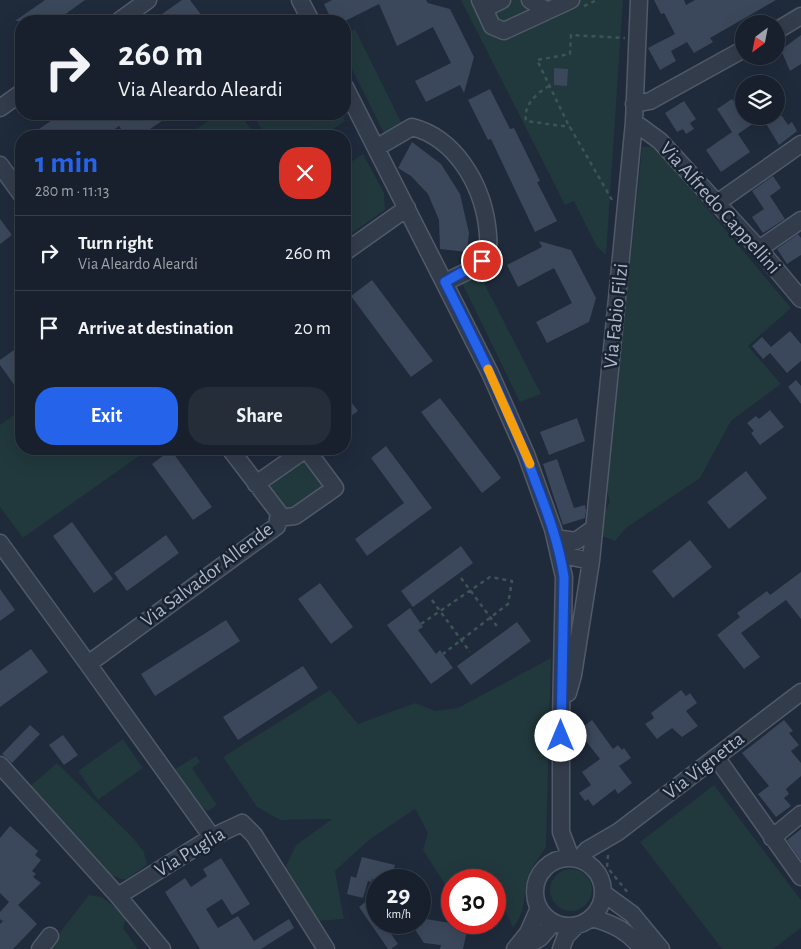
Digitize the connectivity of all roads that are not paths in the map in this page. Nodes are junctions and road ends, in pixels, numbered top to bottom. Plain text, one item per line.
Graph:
1 (148, 0) edge
2 (300, 0) edge
3 (502, 0) edge
4 (530, 0) edge
5 (639, 0) edge
6 (568, 1) edge
7 (482, 4) edge
8 (547, 11) junction
9 (127, 15) edge
10 (308, 15) edge
11 (801, 16) edge
12 (785, 26) edge
13 (735, 55) edge
14 (15, 97) edge
15 (351, 99) edge
16 (634, 104) junction
17 (0, 108) edge
18 (634, 122) junction
19 (801, 144) edge
20 (376, 148) junction
21 (0, 166) edge
22 (15, 186) edge
23 (717, 203) junction
24 (407, 208) junction
25 (801, 220) edge
26 (351, 248) edge
27 (759, 249) junction
28 (445, 282) junction
29 (801, 299) edge
30 (234, 455) edge
31 (297, 455) edge
32 (310, 455) edge
33 (256, 484) junction
34 (278, 518) junction
35 (594, 528) junction
36 (576, 541) junction
37 (0, 543) edge
38 (557, 544) junction
39 (591, 562) junction
40 (88, 664) junction
41 (801, 692) edge
42 (560, 718) junction
43 (716, 757) junction
44 (0, 765) edge
45 (801, 814) edge
46 (562, 836) junction
47 (212, 837) junction
48 (772, 838) junction
49 (607, 840) junction
50 (579, 856) junction
51 (548, 865) junction
52 (801, 877) edge
53 (602, 887) junction
54 (118, 896) junction
55 (539, 908) junction
56 (592, 918) junction
57 (554, 923) junction
58 (576, 926) junction
59 (50, 936) dead end
60 (40, 949) edge
61 (162, 949) edge
62 (326, 949) edge
63 (515, 949) edge
64 (520, 949) edge
65 (555, 949) edge
66 (560, 949) edge
67 (642, 949) edge
68 (661, 949) edge

1 - 9 street
2 - 10 street
3 - 7 street
4 - 8 street
5 - 16 street, Via Fabio Filzi
6 - 8 street
7 - 8 street
11 - 12 street
13 - 16 street
14 - 17 street
15 - 20 street
16 - 18 street, Via Fabio Filzi
18 - 23 street, Via Alfredo Cappellini
18 - 35 street, Via Fabio Filzi
19 - 23 street
20 - 24 street
20 - 28 street
21 - 22 street
23 - 27 street, Via Alfredo Cappellini
24 - 26 street
24 - 28 street
25 - 27 street
27 - 29 street, Via Alfredo Cappellini
28 - 38 street
30 - 33 street, Via Salvador Allende
31 - 33 street
32 - 34 street
33 - 34 street, Via Salvador Allende
34 - 40 street, Via Salvador Allende
35 - 36 street
35 - 39 street, Via Fabio Filzi
36 - 38 street
36 - 39 street
37 - 40 street
38 - 39 street
38 - 42 street
39 - 42 street, Via Fabio Filzi
40 - 47 street
41 - 43 street, Via Vignetta
42 - 46 street
43 - 48 street
43 - 49 street, Via Vignetta
44 - 54 street
45 - 48 street
46 - 50 street
46 - 51 street
47 - 54 street, Via Puglia
47 - 62 street, Via Puglia
48 - 52 street
49 - 50 street, Via Vignetta
49 - 53 street
50 - 51 street
50 - 53 street
51 - 55 street
53 - 56 street
53 - 68 street
54 - 61 street
55 - 57 street
55 - 63 street
56 - 58 street
56 - 67 street
57 - 58 street
57 - 64 street
57 - 65 street
58 - 66 street
59 - 60 street

